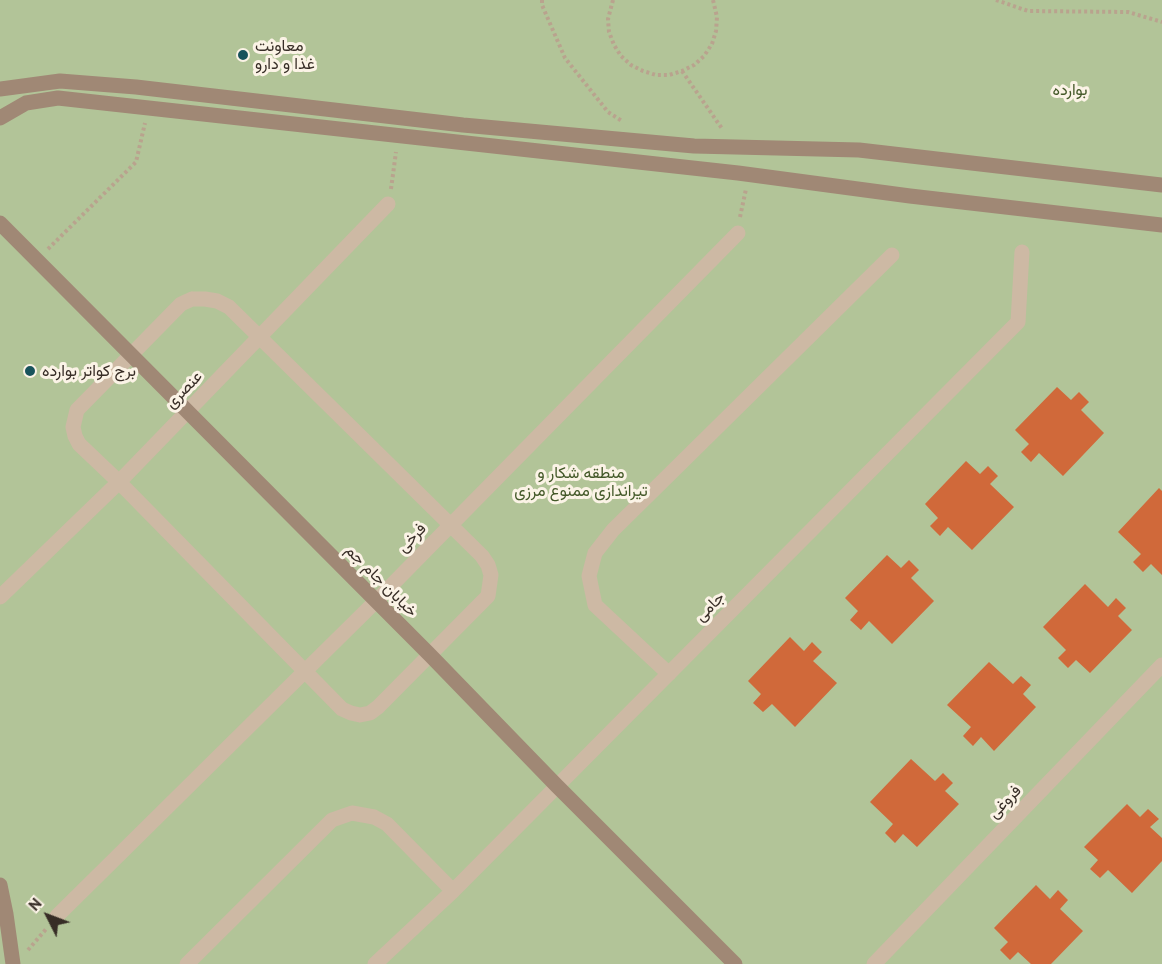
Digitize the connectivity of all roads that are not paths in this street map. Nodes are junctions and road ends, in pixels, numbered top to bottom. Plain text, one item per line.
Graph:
1 (0, 88) edge
2 (2, 117) edge
3 (1162, 185) edge
4 (388, 204) road end
5 (0, 224) edge
6 (1162, 225) edge
7 (738, 232) road end
8 (1022, 252) dead end
9 (892, 255) dead end
10 (260, 338) junction
11 (131, 355) junction
12 (188, 412) junction
13 (119, 482) junction
14 (450, 525) junction
15 (0, 597) edge
16 (376, 601) junction
17 (430, 655) junction
18 (1162, 665) edge
19 (304, 671) junction
20 (669, 674) junction
21 (556, 786) junction
22 (0, 885) edge
23 (453, 891) junction
24 (57, 916) road end
25 (18, 960) edge
26 (187, 964) edge
27 (375, 964) edge
28 (735, 964) edge
29 (874, 964) edge

1 - 3 main road
2 - 6 main road
4 - 10 street, عنصری
5 - 11 main road, خیابان جام جم
7 - 14 street, فرخی
8 - 20 street, جامی
9 - 20 street
10 - 11 street
10 - 12 street, عنصری
10 - 14 street
11 - 12 main road, خیابان جام جم
11 - 13 street
12 - 13 street, عنصری
12 - 16 main road, خیابان جام جم
13 - 15 street, عنصری
13 - 19 street
14 - 16 street, فرخی
14 - 17 street
16 - 17 main road, خیابان جام جم
16 - 19 street, فرخی
17 - 19 street
17 - 21 main road, خیابان جام جم
18 - 29 street, فروغی
19 - 24 street, فرخی
20 - 21 street, جامی
21 - 23 street, جامی
21 - 28 main road, خیابان جام جم
22 - 25 main road
23 - 26 street
23 - 27 street, جامی

